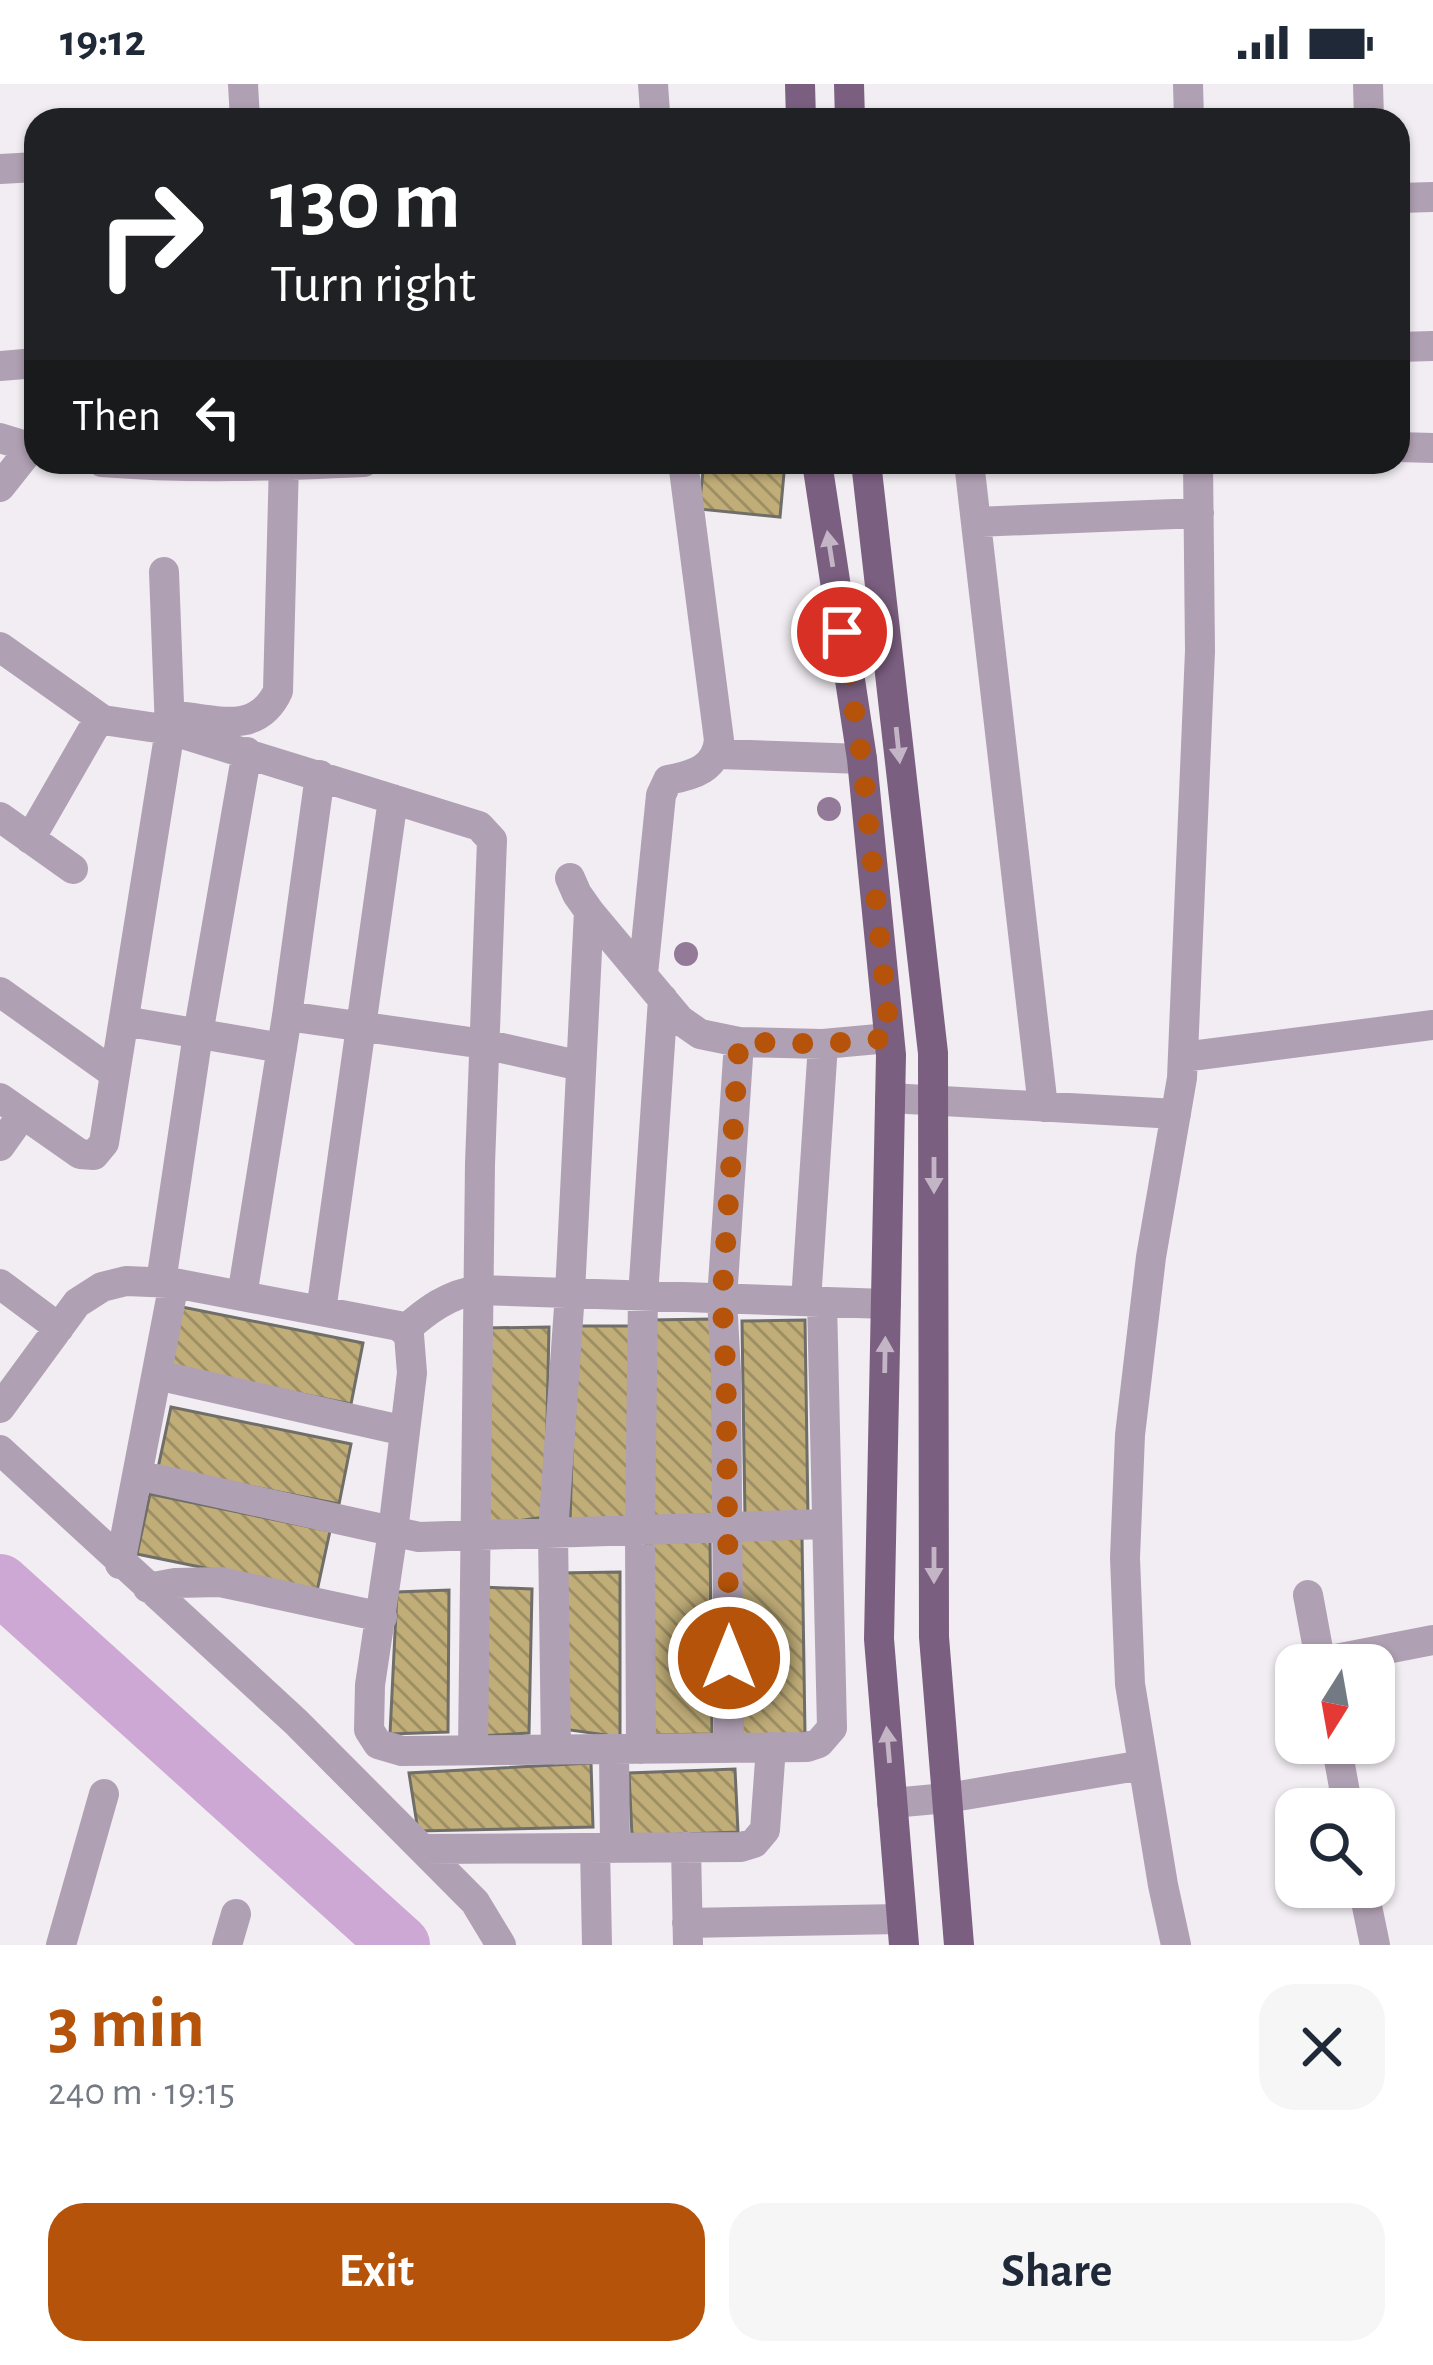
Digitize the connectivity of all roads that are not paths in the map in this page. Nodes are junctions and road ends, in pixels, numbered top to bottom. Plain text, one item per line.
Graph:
1 (24, 459) edge
2 (284, 474) edge
3 (685, 474) edge
4 (819, 474) edge
5 (867, 474) edge
6 (970, 474) edge
7 (1198, 474) edge
8 (0, 487) edge
9 (1199, 513) junction
10 (976, 522) junction
11 (164, 572) dead end
12 (0, 646) edge
13 (104, 720) junction
14 (170, 722) junction
15 (247, 752) junction
16 (718, 754) junction
17 (862, 759) junction
18 (320, 775) junction
19 (393, 799) junction
20 (0, 817) edge
21 (30, 838) junction
22 (73, 869) dead end
23 (570, 878) dead end
24 (589, 911) junction
25 (643, 974) junction
26 (0, 992) edge
27 (663, 998) junction
28 (287, 1016) junction
29 (124, 1021) junction
30 (1433, 1025) edge
31 (361, 1026) junction
32 (198, 1034) junction
33 (890, 1038) junction
34 (739, 1042) junction
35 (484, 1043) junction
36 (823, 1044) junction
37 (282, 1048) junction
38 (1183, 1057) junction
39 (581, 1066) junction
40 (115, 1074) junction
41 (890, 1098) junction
42 (934, 1101) junction
43 (1043, 1106) junction
44 (11, 1107) edge
45 (1176, 1114) junction
46 (0, 1146) edge
47 (168, 1283) junction
48 (0, 1284) edge
49 (478, 1290) junction
50 (570, 1293) junction
51 (242, 1296) junction
52 (643, 1296) junction
53 (722, 1299) junction
54 (814, 1302) junction
55 (886, 1304) junction
56 (321, 1311) junction
57 (59, 1328) junction
58 (405, 1330) junction
59 (157, 1376) junction
60 (0, 1408) edge
61 (405, 1431) junction
62 (0, 1450) edge
63 (138, 1475) junction
64 (826, 1524) junction
65 (728, 1527) junction
66 (640, 1530) junction
67 (393, 1531) junction
68 (553, 1533) junction
69 (476, 1535) junction
70 (121, 1564) junction
71 (148, 1588) junction
72 (1308, 1595) dead end
73 (382, 1617) junction
74 (1433, 1640) edge
75 (1317, 1644) edge
76 (1395, 1648) edge
77 (771, 1747) junction
78 (729, 1748) junction
79 (628, 1749) junction
80 (473, 1750) junction
81 (556, 1750) junction
82 (1143, 1765) junction
83 (104, 1794) dead end
84 (947, 1798) junction
85 (892, 1804) junction
86 (686, 1847) junction
87 (605, 1848) junction
88 (423, 1849) junction
89 (1367, 1908) edge
90 (236, 1913) dead end
91 (903, 1932) edge
92 (687, 1934) edge
93 (61, 1945) edge
94 (227, 1945) edge
95 (501, 1945) edge
96 (597, 1945) edge
97 (959, 1945) edge
98 (1176, 1945) edge
99 (1375, 1945) edge

1 - 8 street
2 - 14 street
3 - 16 street
17 -> 4 main road
5 -> 42 main road
6 - 10 street
7 - 9 street
9 - 10 street
9 - 38 street
10 - 43 street
11 - 14 street
12 - 13 street
13 - 14 street
13 - 21 street
14 - 15 street
14 - 29 street
15 - 18 street
15 - 32 street
16 - 17 street
16 - 25 street
17 - 33 main road
18 - 19 street
18 - 28 street
19 - 31 street
19 - 35 street
20 - 21 street
21 - 22 street
23 - 24 street
24 - 25 street
24 - 39 street
25 - 27 street
26 - 40 street
27 - 34 street
27 - 52 street
28 - 31 street
28 - 37 street
29 - 32 street
29 - 40 street
30 - 38 street
31 - 35 street
31 - 56 street
32 - 37 street
32 - 47 street
33 - 36 street
33 - 41 main road
34 - 36 street
34 - 53 street
35 - 39 street
35 - 49 street
36 - 54 street
37 - 51 street
38 - 45 street
39 - 50 street
40 - 44 street
41 - 42 street
41 - 55 main road
42 - 43 street
42 -> 84 main road
43 - 45 street
44 - 46 street
45 - 82 street
47 - 51 street
47 - 57 street
47 - 59 street
48 - 57 street
49 - 50 street
49 - 58 street
49 - 69 street
50 - 52 street
50 - 68 street
51 - 56 street
52 - 53 street
52 - 66 street
53 - 54 street
53 - 65 street
54 - 55 street
54 - 64 street
85 -> 55 main road
56 - 58 street
57 - 60 street
58 - 61 street
59 - 61 street
59 - 63 street
61 - 67 street
62 - 70 street
63 - 67 street
63 - 70 street
64 - 65 street
64 - 77 street
65 - 66 street
65 - 78 street
66 - 68 street
66 - 79 street
67 - 69 street
67 - 73 street
68 - 69 street
68 - 81 street
69 - 80 street
70 - 71 street
71 - 73 street
71 - 88 street
72 - 75 street
73 - 80 street
74 - 76 street
77 - 78 street
77 - 86 street
78 - 79 street
79 - 81 street
79 - 87 street
80 - 81 street
82 - 84 street
82 - 98 street
83 - 93 street
84 - 85 street
84 - 97 main road
85 - 91 main road
86 - 87 street
86 - 92 street
87 - 88 street
87 - 96 street
88 - 95 street
89 - 99 street
90 - 94 street
91 - 92 street

